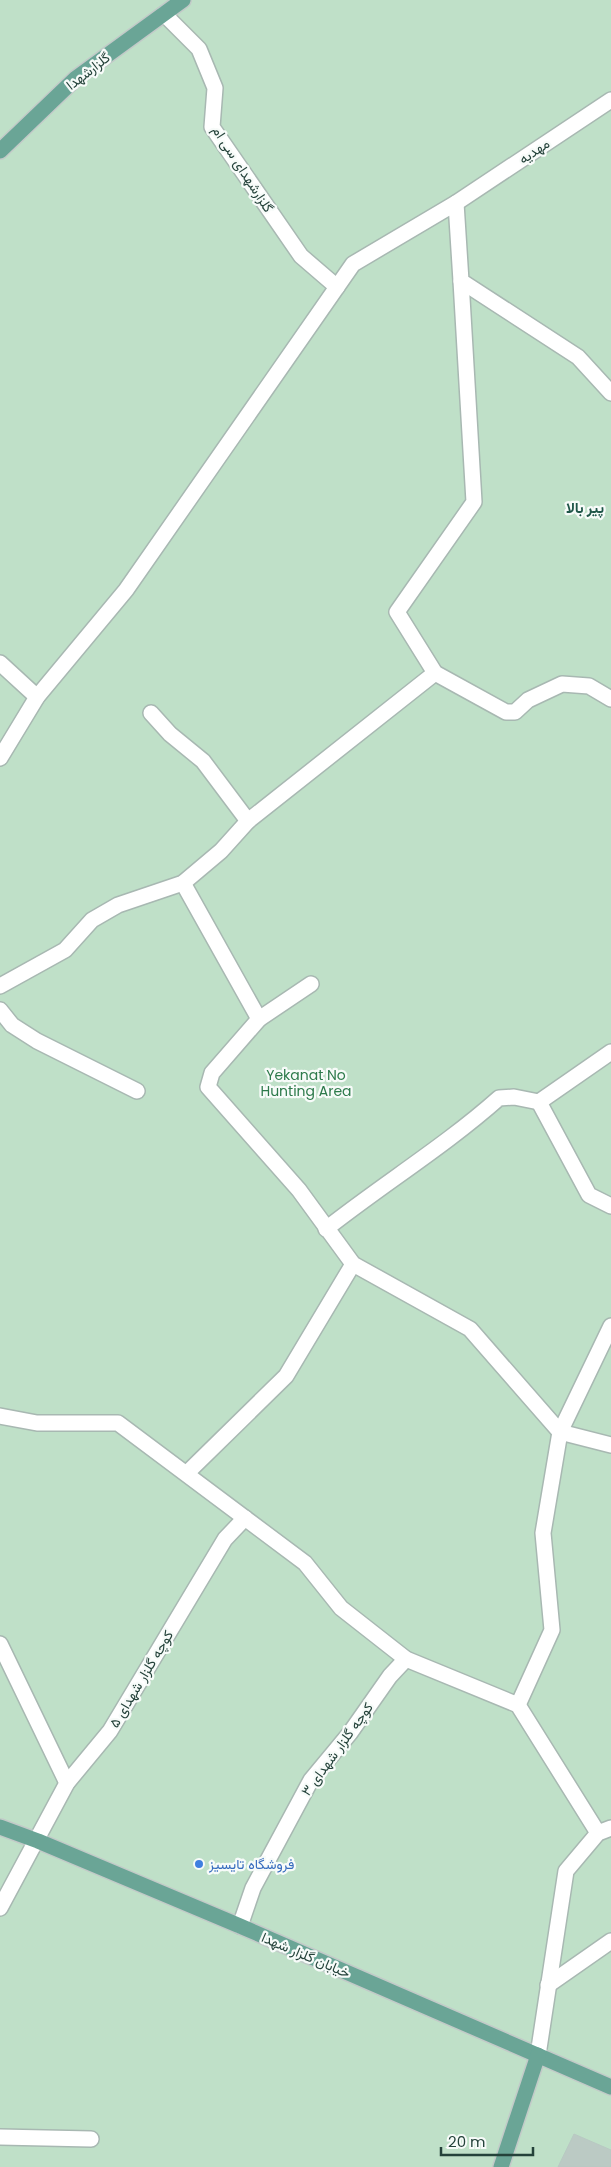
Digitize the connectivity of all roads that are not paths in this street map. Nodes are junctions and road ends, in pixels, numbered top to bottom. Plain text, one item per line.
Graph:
1 (184, 0) edge
2 (164, 14) junction
3 (611, 100) edge
4 (0, 151) edge
5 (456, 203) junction
6 (461, 281) junction
7 (337, 287) junction
8 (611, 393) edge
9 (0, 663) edge
10 (435, 673) junction
11 (37, 697) junction
12 (611, 699) edge
13 (151, 713) dead end
14 (0, 758) edge
15 (248, 822) junction
16 (183, 883) junction
17 (312, 984) dead end
18 (0, 986) edge
19 (0, 1010) edge
20 (259, 1019) junction
21 (611, 1052) edge
22 (137, 1091) dead end
23 (539, 1102) junction
24 (611, 1206) edge
25 (326, 1229) junction
26 (353, 1264) junction
27 (611, 1326) edge
28 (0, 1416) edge
29 (560, 1432) junction
30 (611, 1445) edge
31 (187, 1474) junction
32 (244, 1518) junction
33 (0, 1644) edge
34 (406, 1660) junction
35 (518, 1705) junction
36 (67, 1783) junction
37 (0, 1827) edge
38 (604, 1830) edge
39 (38, 1840) junction
40 (0, 1908) edge
41 (240, 1926) junction
42 (611, 1941) edge
43 (548, 1985) junction
44 (538, 2055) junction
45 (611, 2087) edge
46 (0, 2137) edge
47 (91, 2139) dead end
48 (500, 2167) edge

1 - 2 main road, گلزارشهدا
2 - 4 main road, گلزارشهدا
2 - 7 street, گلزارشهدای سی ام
3 - 5 street, مهدیه
5 - 6 street
5 - 7 street, مهدیه
6 - 8 street
6 - 10 street
7 - 11 street, مهدیه
9 - 11 street
10 - 12 street
10 - 15 street
11 - 14 street, مهدیه
13 - 15 street
15 - 16 street
16 - 18 street
16 - 20 street
17 - 20 street
19 - 22 street
20 - 25 street
21 - 23 street
23 - 24 street
23 - 25 street
25 - 26 street
26 - 29 street
26 - 31 street
27 - 29 street
28 - 31 street
29 - 30 street
29 - 35 street
31 - 32 street
32 - 34 street
32 - 36 street, کوچه گلزار شهدای ۵
33 - 36 street
34 - 35 street
34 - 41 street, کوچه گلزار شهدای ۳
35 - 38 street
36 - 39 street, کوچه گلزار شهدای ۵
37 - 39 main road, خیابان گلزار شهدا
38 - 43 street
39 - 40 street, کوچه گلزار شهدای ۵
39 - 41 main road, خیابان گلزار شهدا
41 - 44 main road, خیابان گلزار شهدا
42 - 43 street
43 - 44 street
44 - 45 main road, خیابان گلزار شهدا
44 - 48 main road
46 - 47 street

